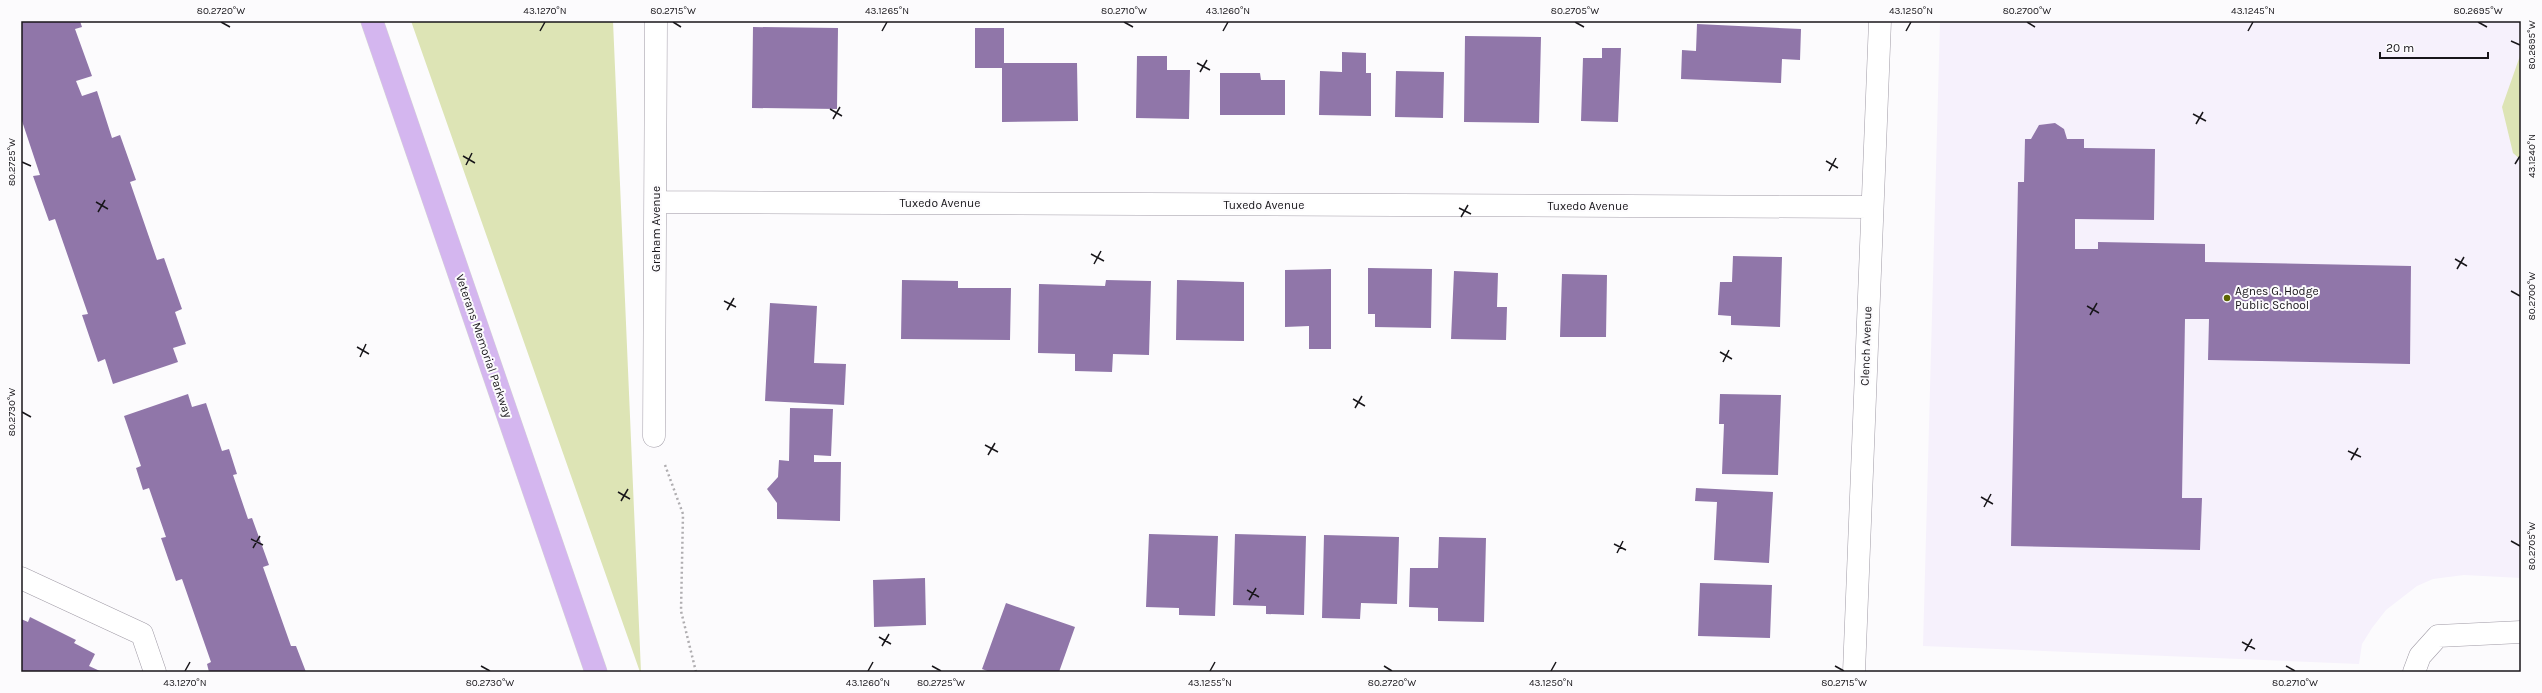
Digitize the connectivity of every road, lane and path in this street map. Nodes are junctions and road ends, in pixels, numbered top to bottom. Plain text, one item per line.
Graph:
1 (372, 21) edge
2 (656, 21) edge
3 (1880, 21) edge
4 (656, 202) junction
5 (1872, 207) junction
6 (654, 436) joint
7 (21, 578) edge
8 (2521, 632) edge
9 (2417, 664) edge
10 (155, 672) edge
11 (596, 672) edge
12 (696, 672) edge
13 (1854, 672) edge

1 - 11 main road, Veterans Memorial Parkway
2 - 4 street, Graham Avenue
3 - 5 street, Clench Avenue
4 - 5 street, Tuxedo Avenue
4 - 6 street, Graham Avenue
5 - 13 street, Clench Avenue
6 - 12 path
7 - 10 street
8 - 9 street

